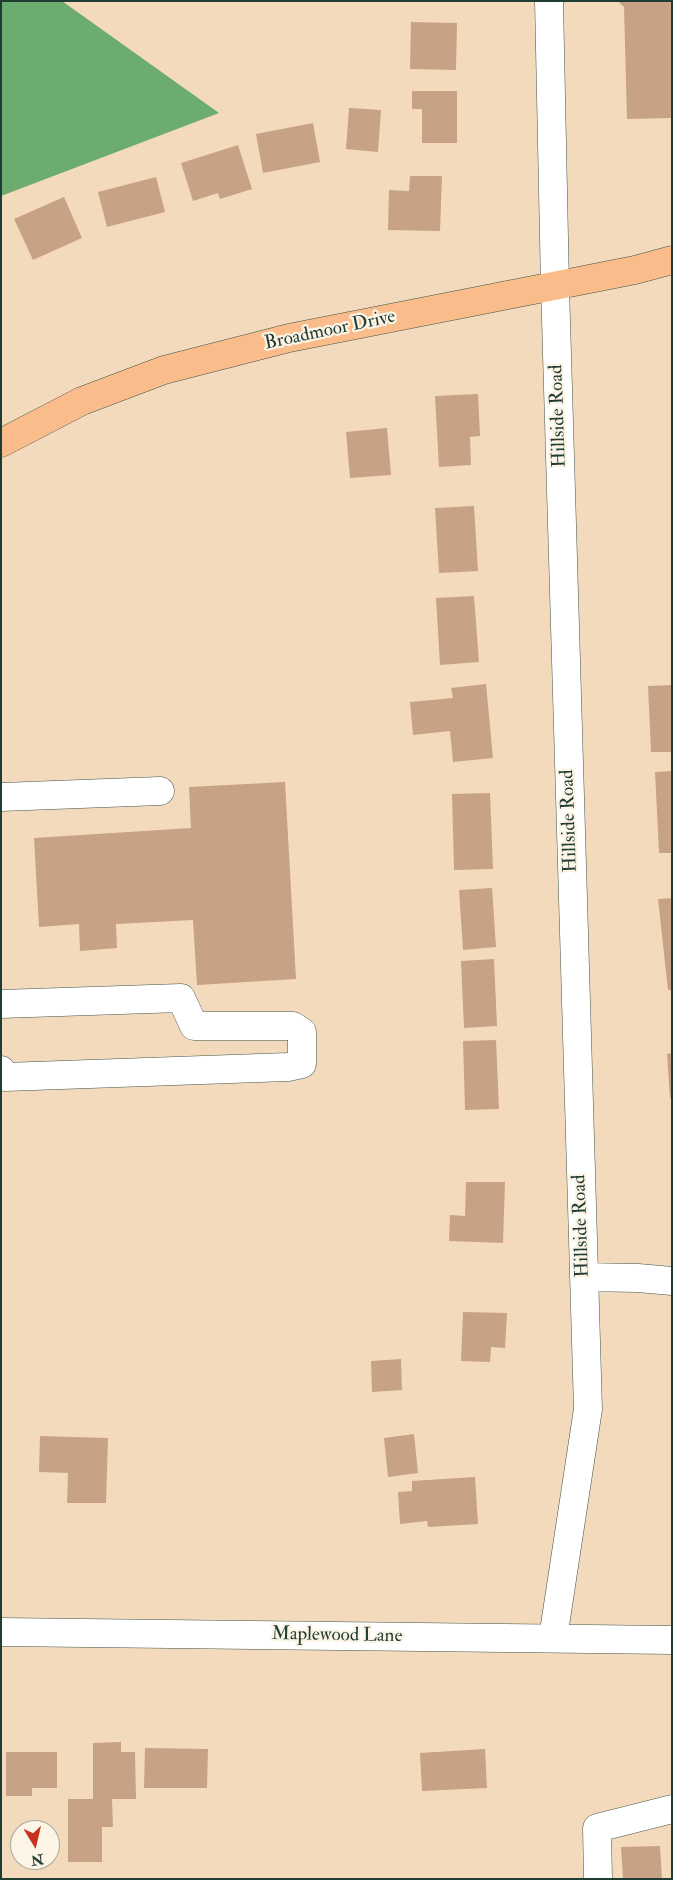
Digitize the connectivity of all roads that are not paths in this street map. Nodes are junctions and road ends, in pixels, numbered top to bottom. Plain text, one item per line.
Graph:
1 (549, 1) edge
2 (672, 260) edge
3 (555, 286) junction
4 (1, 442) edge
5 (160, 791) dead end
6 (1, 797) edge
7 (1, 1004) edge
8 (1, 1070) edge
9 (584, 1276) junction
10 (672, 1281) edge
11 (1, 1632) edge
12 (553, 1638) junction
13 (672, 1640) edge
14 (672, 1809) edge
15 (598, 1879) edge

1 - 3 street, Hillside Road
2 - 3 main road, Broadmoor Drive
3 - 4 main road, Broadmoor Drive
3 - 9 street, Hillside Road
5 - 6 street
7 - 8 street
9 - 10 street
9 - 12 street, Hillside Road
11 - 12 street, Maplewood Lane
12 - 13 street, Maplewood Lane
14 - 15 street

